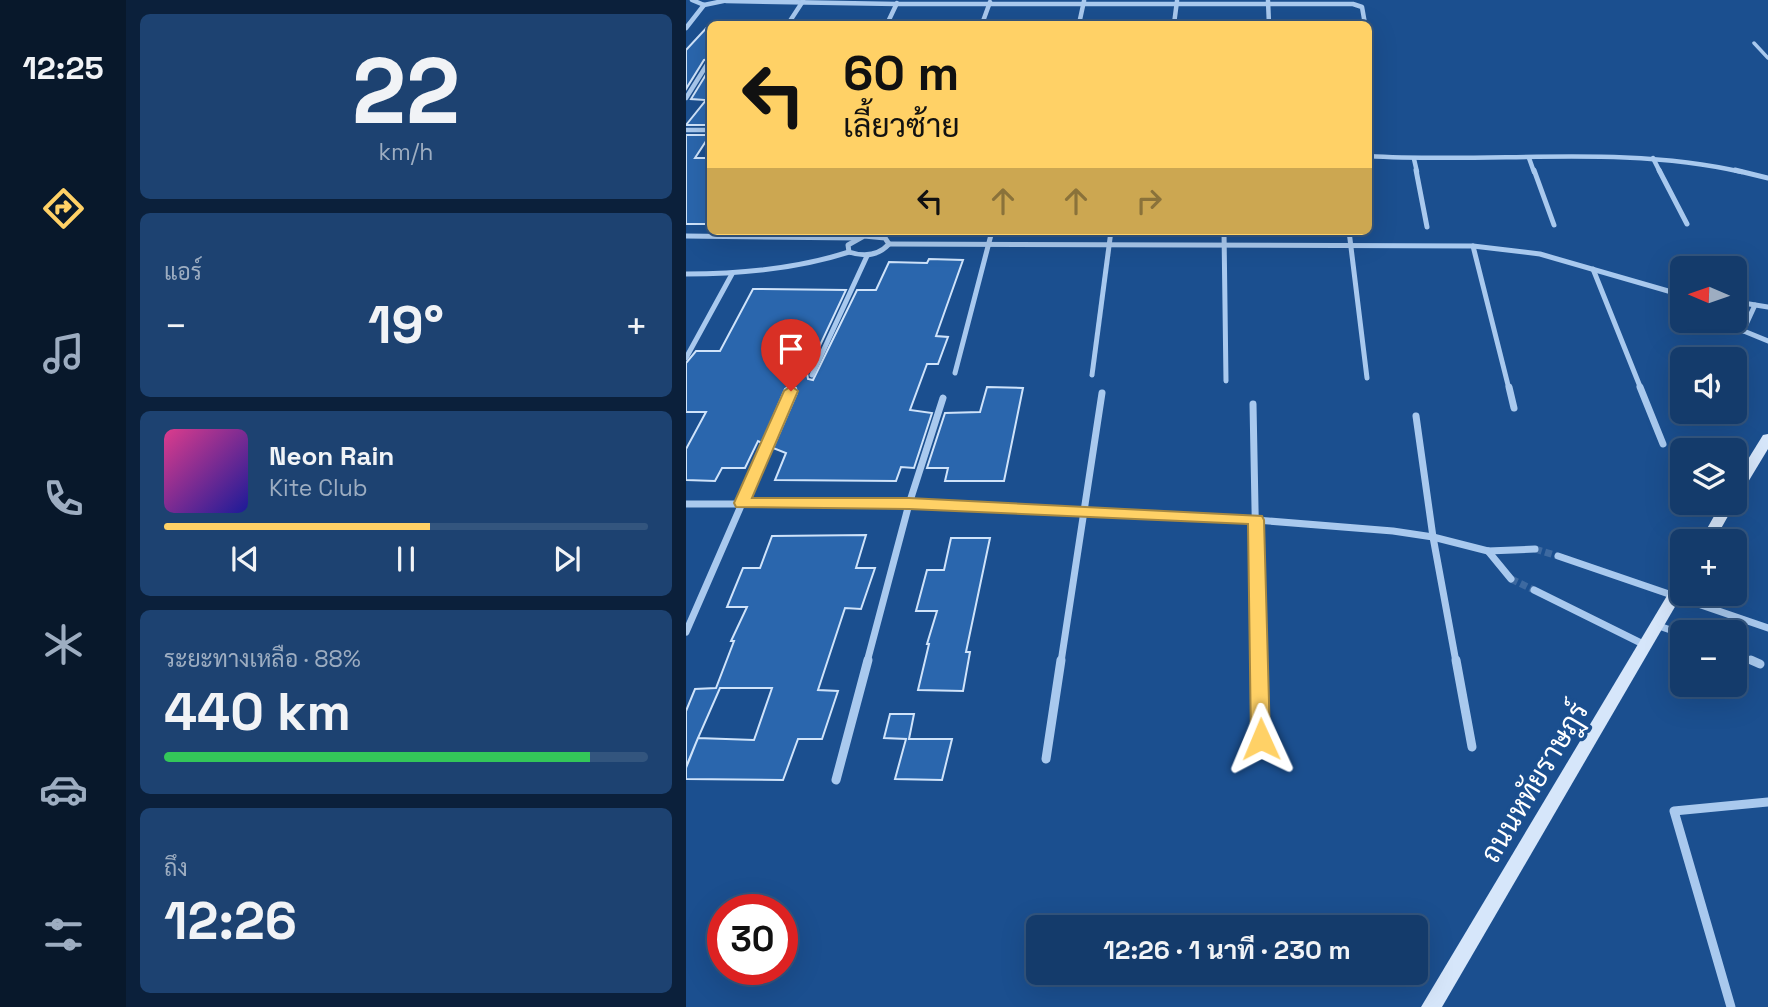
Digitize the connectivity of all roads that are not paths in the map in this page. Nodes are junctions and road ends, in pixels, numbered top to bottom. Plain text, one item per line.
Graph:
1 (692, 0) edge
2 (727, 0) edge
3 (803, 1) edge
4 (897, 2) edge
5 (990, 2) edge
6 (1084, 2) edge
7 (1177, 2) edge
8 (1268, 2) edge
9 (704, 5) junction
10 (790, 21) edge
11 (888, 21) edge
12 (983, 21) edge
13 (1080, 21) edge
14 (1174, 21) edge
15 (1269, 21) edge
16 (1365, 21) edge
17 (686, 28) edge
18 (1754, 43) dead end
19 (1768, 58) edge
20 (707, 65) edge
21 (686, 98) edge
22 (686, 130) edge
23 (707, 130) edge
24 (1372, 156) edge
25 (1528, 158) junction
26 (1653, 158) junction
27 (1414, 159) junction
28 (1768, 178) edge
29 (1687, 224) dead end
30 (1554, 225) dead end
31 (1427, 227) dead end
32 (719, 235) edge
33 (778, 235) edge
34 (866, 235) edge
35 (878, 235) edge
36 (991, 235) edge
37 (1110, 235) edge
38 (1224, 235) edge
39 (1349, 235) edge
40 (686, 236) edge
41 (856, 238) junction
42 (889, 244) junction
43 (989, 244) junction
44 (1109, 244) junction
45 (1224, 245) junction
46 (1350, 246) junction
47 (1473, 246) junction
48 (849, 252) junction
49 (867, 256) junction
50 (1593, 269) junction
51 (686, 274) edge
52 (732, 274) junction
53 (1670, 291) edge
54 (1747, 304) edge
55 (1755, 305) junction
56 (1768, 307) edge
57 (1747, 322) edge
58 (1747, 333) edge
59 (1768, 341) edge
60 (686, 358) edge
61 (954, 373) dead end
62 (812, 375) dead end
63 (1092, 375) dead end
64 (1367, 378) dead end
65 (1226, 381) dead end
66 (791, 391) dead end
67 (1102, 393) dead end
68 (943, 398) dead end
69 (1253, 404) dead end
70 (1514, 408) dead end
71 (1416, 416) dead end
72 (1768, 439) edge
73 (1662, 444) dead end
74 (1747, 473) edge
75 (742, 503) junction
76 (909, 503) junction
77 (686, 504) edge
78 (1083, 511) junction
79 (1256, 520) junction
80 (1433, 537) junction
81 (1535, 549) tunnel mouth
82 (1488, 551) junction
83 (1558, 556) tunnel mouth
84 (1511, 579) tunnel mouth
85 (1670, 587) edge
86 (1534, 590) tunnel mouth
87 (1670, 602) edge
88 (1717, 606) edge
89 (1656, 625) junction
90 (1768, 628) edge
91 (1670, 630) edge
92 (686, 632) edge
93 (1646, 645) junction
94 (1747, 659) edge
95 (1760, 664) dead end
96 (1261, 739) dead end
97 (1472, 747) dead end
98 (1046, 759) dead end
99 (836, 780) dead end
100 (1768, 802) edge
101 (1431, 1007) edge
102 (1731, 1007) edge

1 - 9 street
2 - 3 street
2 - 9 street
3 - 4 street
3 - 10 street
4 - 5 street
4 - 11 street
5 - 6 street
5 - 12 street
6 - 7 street
6 - 13 street
7 - 8 street
7 - 14 street
8 - 15 street
8 - 16 street
9 - 17 street
18 - 19 lane
20 - 21 street
22 - 23 street
24 - 27 street
25 - 26 street
25 - 27 street
25 - 30 street
26 - 28 street
26 - 29 street
27 - 31 street
32 - 40 street
33 - 41 street
34 - 41 street
35 - 42 street
36 - 43 street
37 - 44 street
38 - 45 street
39 - 46 street
41 - 48 street
42 - 43 street
42 - 49 street
43 - 44 street
43 - 61 street
44 - 45 street
44 - 63 street
45 - 46 street
45 - 65 street
46 - 47 street
46 - 64 street
47 - 50 street
47 - 70 street
48 - 49 street
48 - 52 street
49 - 62 street
50 - 53 street
50 - 73 street
51 - 52 street
52 - 60 street
54 - 55 street
55 - 56 street
55 - 57 street
58 - 59 street
66 - 75 street
67 - 78 street
68 - 76 street
69 - 79 street
71 - 80 street
72 - 74 main road
75 - 76 street
75 - 77 street
75 - 92 street
76 - 78 street
76 - 99 street
78 - 79 street
78 - 98 street
79 - 80 street
79 - 96 street
80 - 82 street
80 - 97 street
81 - 82 street
82 - 84 street
83 - 85 street
86 - 93 street
87 - 89 main road, ถนนหทัยราษฎร์
88 - 90 street
89 - 91 street
89 - 93 main road, ถนนหทัยราษฎร์
93 - 101 main road, ถนนหทัยราษฎร์
94 - 95 street
100 - 102 street

